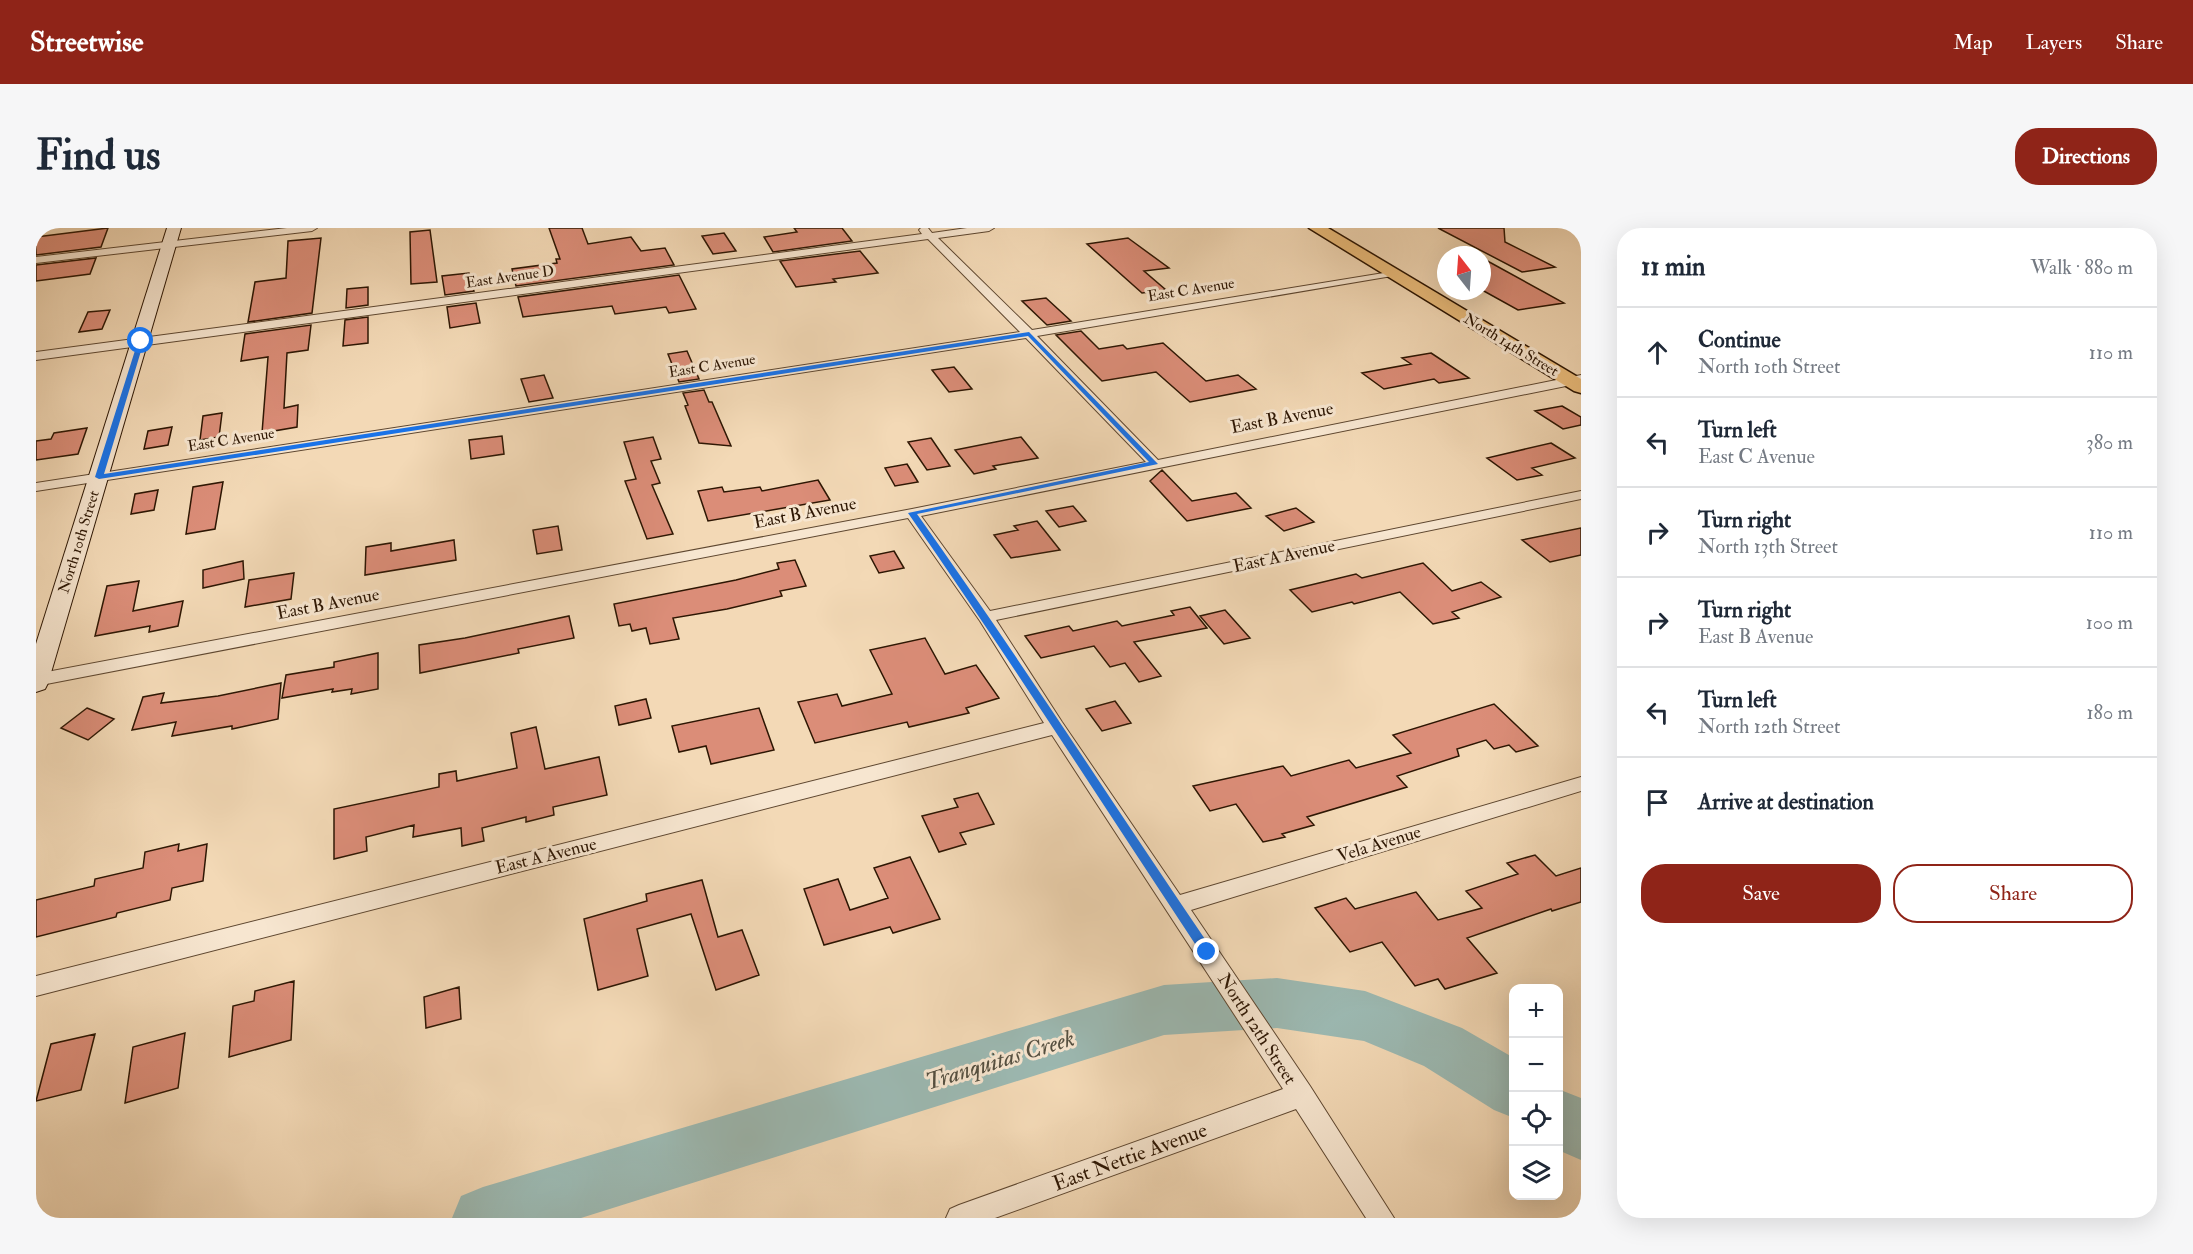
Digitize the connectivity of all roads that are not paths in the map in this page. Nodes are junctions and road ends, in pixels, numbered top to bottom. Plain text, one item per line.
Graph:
1 (312, 228) edge
2 (989, 228) edge
3 (1317, 228) edge
4 (925, 232) edge
5 (171, 236) edge
6 (36, 260) edge
7 (1392, 273) junction
8 (1029, 334) junction
9 (141, 341) junction
10 (36, 356) edge
11 (1578, 382) edge
12 (1155, 464) junction
13 (99, 477) junction
14 (36, 487) edge
15 (1580, 497) edge
16 (912, 513) junction
17 (986, 617) junction
18 (36, 681) edge
19 (1056, 727) junction
20 (1581, 784) edge
21 (1176, 905) junction
22 (36, 986) edge
23 (1300, 1095) junction
24 (959, 1218) edge
25 (1381, 1218) edge

1 - 5 street
2 - 4 street, East Avenue D
3 - 7 main road, North 14th Street
4 - 8 street
4 - 9 street, East Avenue D
5 - 6 street
5 - 9 street, North 10th Street
7 - 8 street, East C Avenue
7 - 11 main road, North 14th Street
8 - 12 street
8 - 13 street, East C Avenue
9 - 10 street, East Avenue D
9 - 13 street, North 10th Street
11 - 12 street, East B Avenue
12 - 16 street, East B Avenue
13 - 14 street, East C Avenue
13 - 18 street, North 10th Street
15 - 17 street, East A Avenue
16 - 17 street, North 12th Street
16 - 18 street, East B Avenue
17 - 19 street, North 12th Street
19 - 21 street, North 12th Street
19 - 22 street, East A Avenue
20 - 21 street, Vela Avenue
21 - 23 street, North 12th Street
23 - 24 street, East Nettie Avenue
23 - 25 street, North 12th Street

